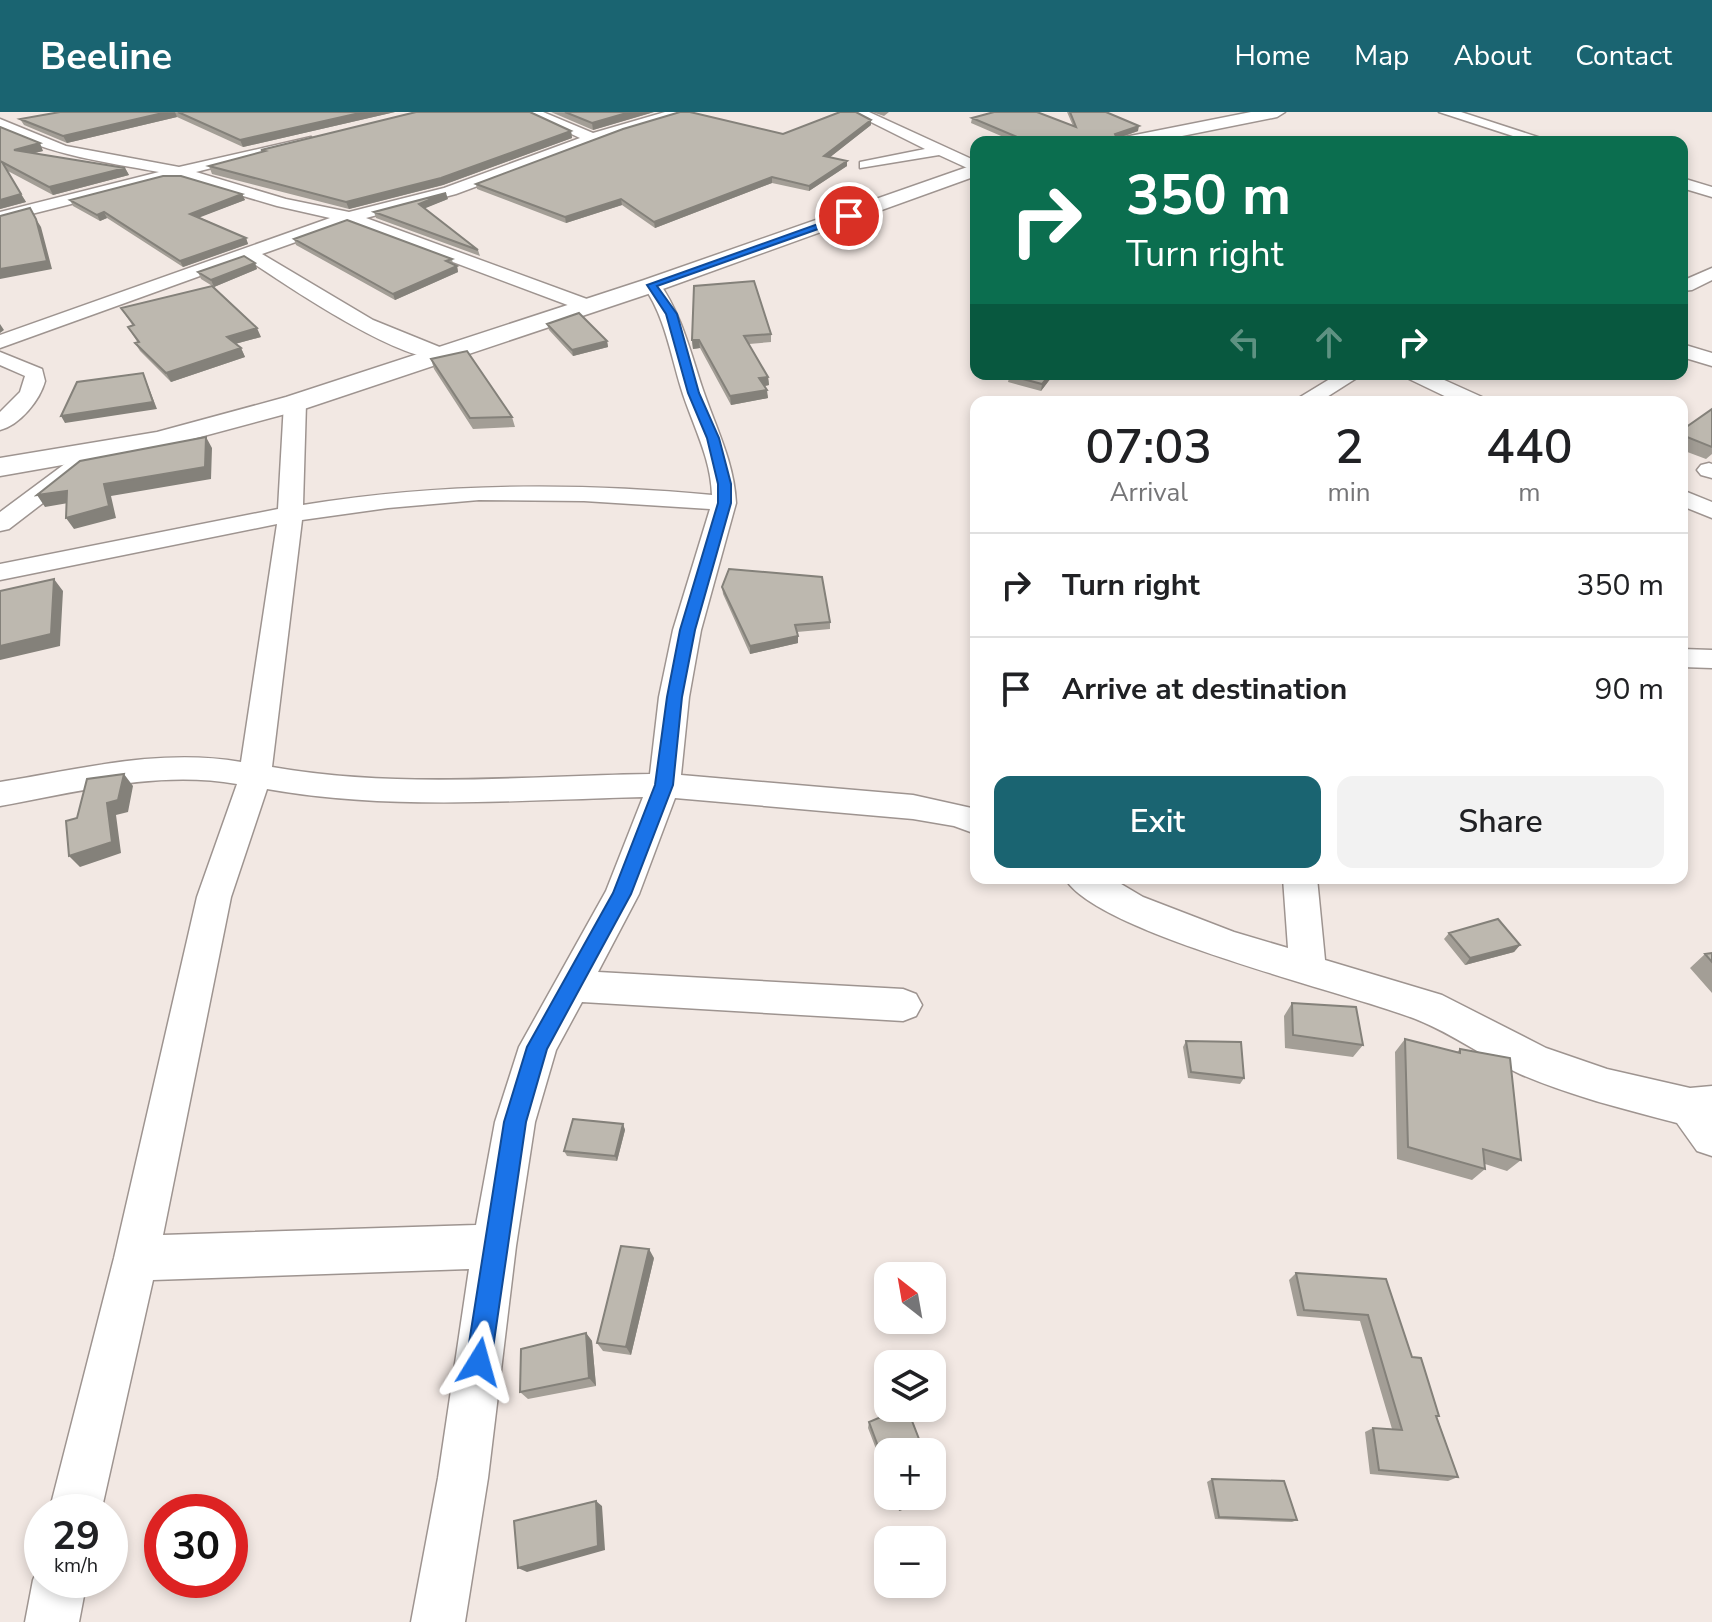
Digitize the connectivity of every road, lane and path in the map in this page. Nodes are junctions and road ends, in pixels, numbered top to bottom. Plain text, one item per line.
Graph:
1 (531, 112) edge
2 (681, 112) edge
3 (858, 112) edge
4 (1277, 112) edge
5 (1446, 112) edge
6 (25, 118) edge
7 (0, 123) edge
8 (1514, 132) junction
9 (325, 135) edge
10 (1155, 136) edge
11 (1502, 136) edge
12 (1527, 136) edge
13 (594, 139) junction
14 (938, 151) junction
15 (865, 165) dead end
16 (970, 167) edge
17 (175, 171) junction
18 (970, 172) edge
19 (0, 217) edge
20 (349, 217) junction
21 (252, 255) junction
22 (1712, 273) edge
23 (652, 285) junction
24 (1688, 285) edge
25 (588, 306) junction
26 (0, 342) edge
27 (1688, 352) edge
28 (440, 354) junction
29 (0, 358) edge
30 (1712, 360) edge
31 (1342, 380) edge
32 (1427, 380) edge
33 (1314, 396) edge
34 (1461, 396) edge
35 (295, 403) junction
36 (0, 423) edge
37 (92, 452) junction
38 (0, 467) edge
39 (1688, 500) edge
40 (724, 503) junction
41 (1712, 511) edge
42 (290, 516) junction
43 (0, 524) edge
44 (0, 572) edge
45 (1688, 658) edge
46 (1712, 659) edge
47 (255, 777) junction
48 (664, 785) junction
49 (0, 794) edge
50 (970, 820) edge
51 (1092, 884) edge
52 (1301, 884) edge
53 (1308, 970) junction
54 (571, 986) junction
55 (903, 1005) dead end
56 (1705, 1116) edge
57 (494, 1246) junction
58 (136, 1258) junction
59 (79, 1494) edge
60 (57, 1598) edge
61 (52, 1622) edge
62 (438, 1622) edge

1 - 13 street
2 - 13 street
3 - 14 street
4 - 10 street
5 - 8 street
6 - 7 street
7 - 17 street
8 - 11 street
8 - 12 street
9 - 17 street
13 - 20 street
14 - 15 street
14 - 16 street
17 - 19 street
17 - 20 street
18 - 23 street
20 - 21 street
20 - 25 street
21 - 26 street
21 - 28 street
22 - 24 street
23 - 25 street
23 - 40 street
25 - 28 street
27 - 30 street
28 - 35 street
29 - 36 street
31 - 33 street
32 - 34 street
35 - 37 street
35 - 42 street
37 - 38 street
37 - 43 street
39 - 41 street
40 - 42 street
40 - 48 street
42 - 44 street
42 - 47 street
45 - 46 street
47 - 48 street
47 - 49 street
47 - 58 street
48 - 50 street
48 - 54 street
51 - 53 street
52 - 53 street
53 - 56 street
54 - 55 street
54 - 57 street
57 - 58 street
57 - 62 street
58 - 59 street
60 - 61 street

